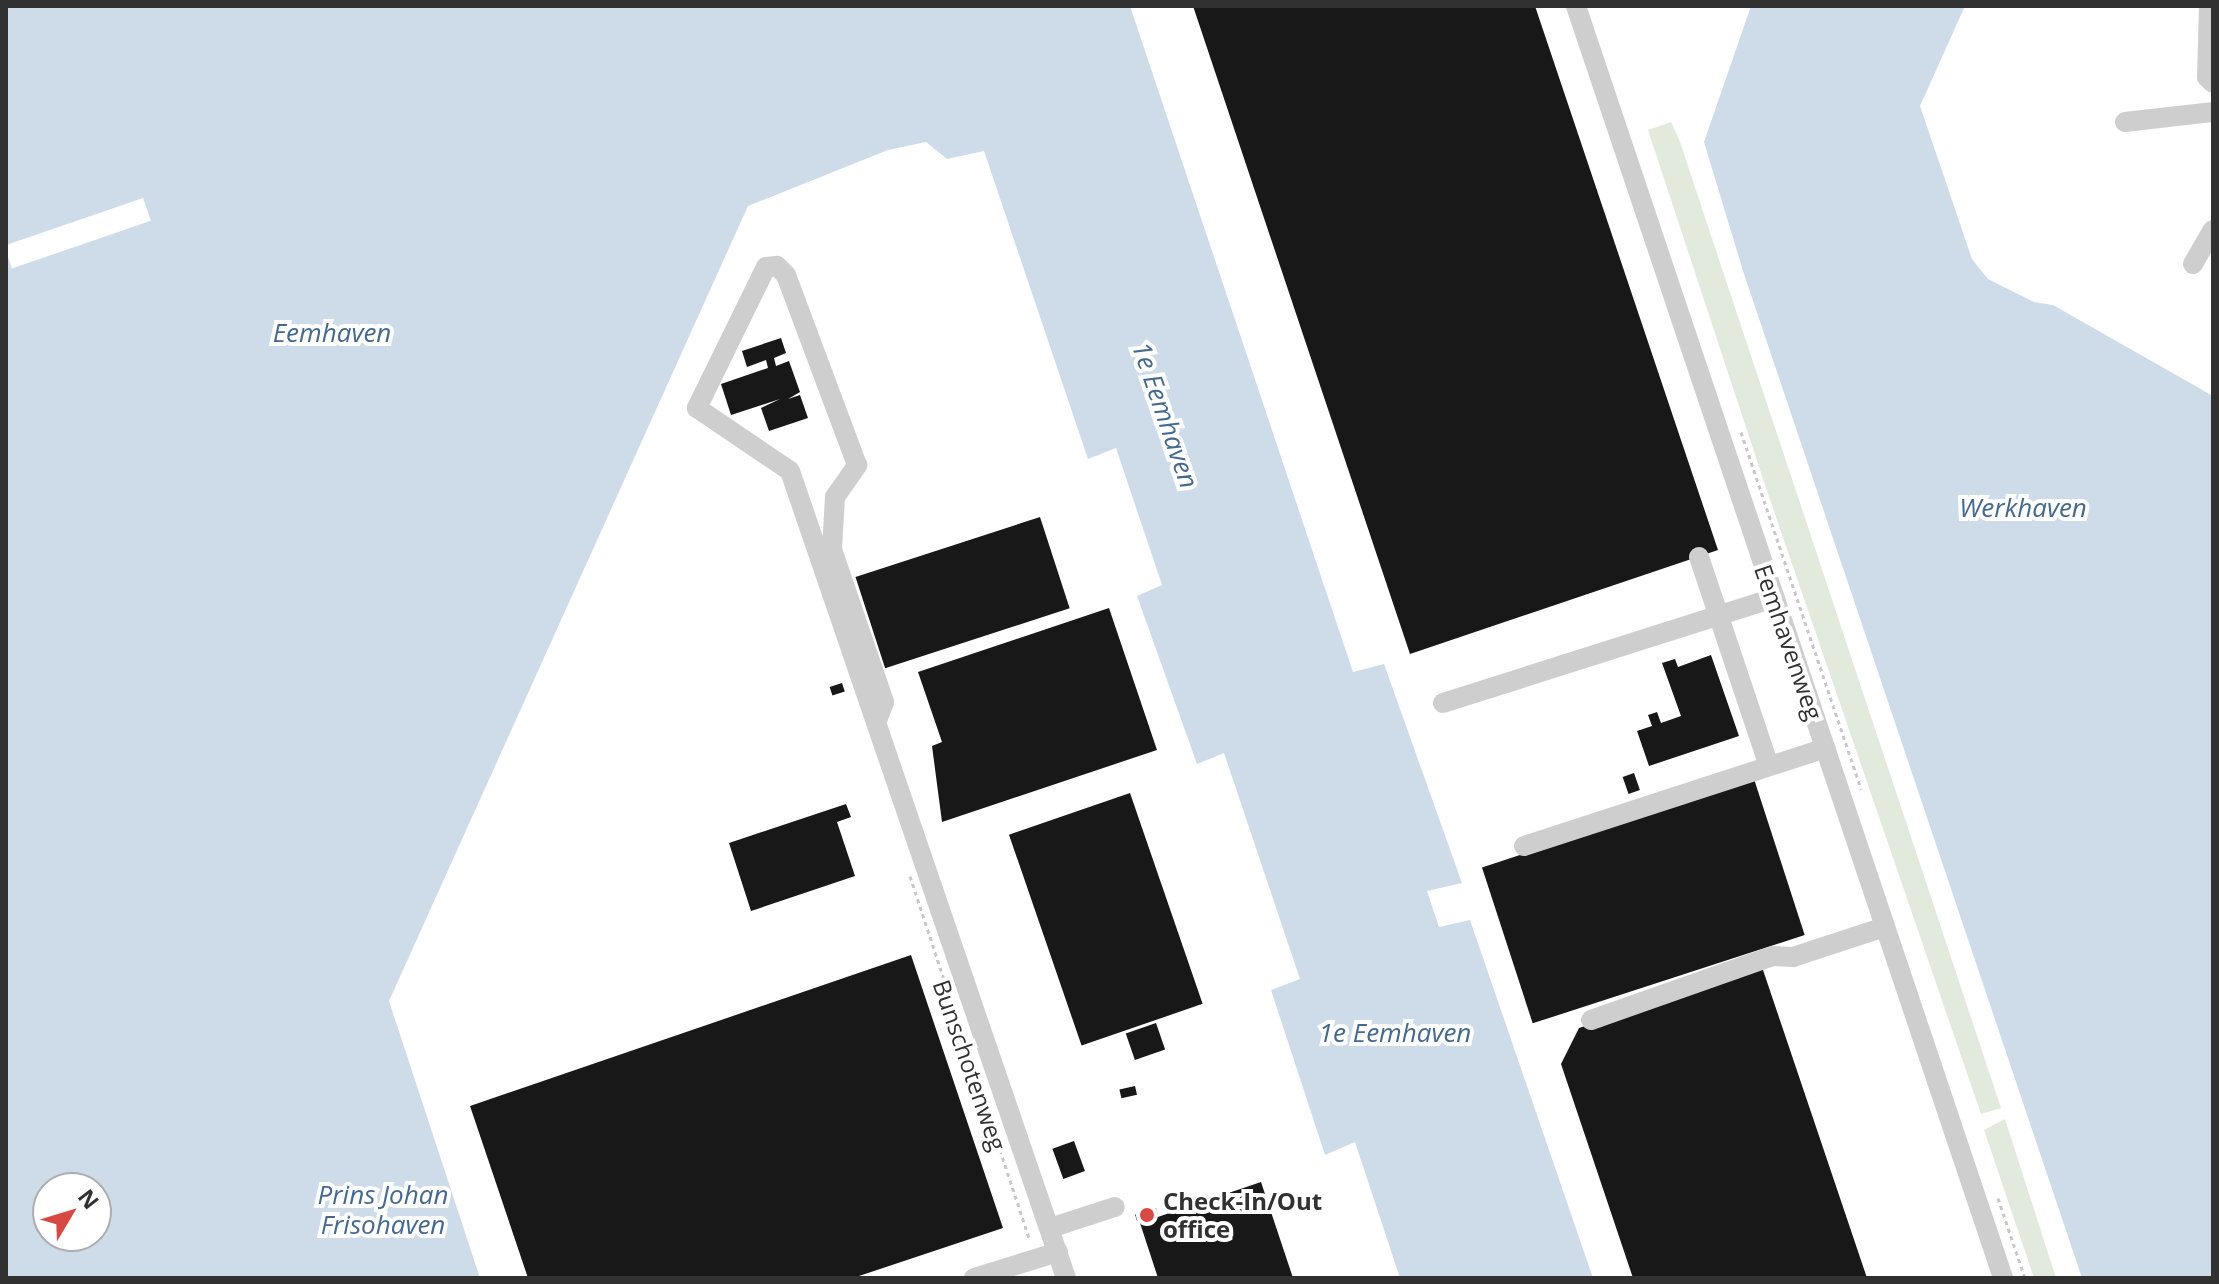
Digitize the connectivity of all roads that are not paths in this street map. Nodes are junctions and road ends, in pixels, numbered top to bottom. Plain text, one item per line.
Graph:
1 (1576, 6) edge
2 (2209, 6) edge
3 (2213, 83) edge
4 (2213, 112) edge
5 (2125, 122) dead end
6 (2213, 230) edge
7 (2201, 261) edge
8 (1699, 557) dead end
9 (1774, 598) junction
10 (1717, 614) junction
11 (1443, 703) dead end
12 (878, 718) junction
13 (1825, 748) junction
14 (1769, 766) junction
15 (1524, 846) dead end
16 (1885, 927) junction
17 (1591, 1020) dead end
18 (1115, 1207) dead end
19 (1050, 1228) junction
20 (1058, 1252) junction
21 (974, 1278) edge
22 (1066, 1278) edge
23 (2003, 1278) edge

1 - 9 street, Eemhavenweg
2 - 3 street
4 - 5 street
6 - 7 street
8 - 10 street
9 - 10 street
9 - 13 street, Eemhavenweg
10 - 11 street
10 - 14 street
12 - 12 street
12 - 19 street, Bunschotenweg
13 - 14 street
13 - 16 street, Eemhavenweg
14 - 15 street
16 - 17 street
16 - 23 street, Eemhavenweg
18 - 19 street
19 - 20 street, Bunschotenweg
20 - 21 street
20 - 22 street, Bunschotenweg

